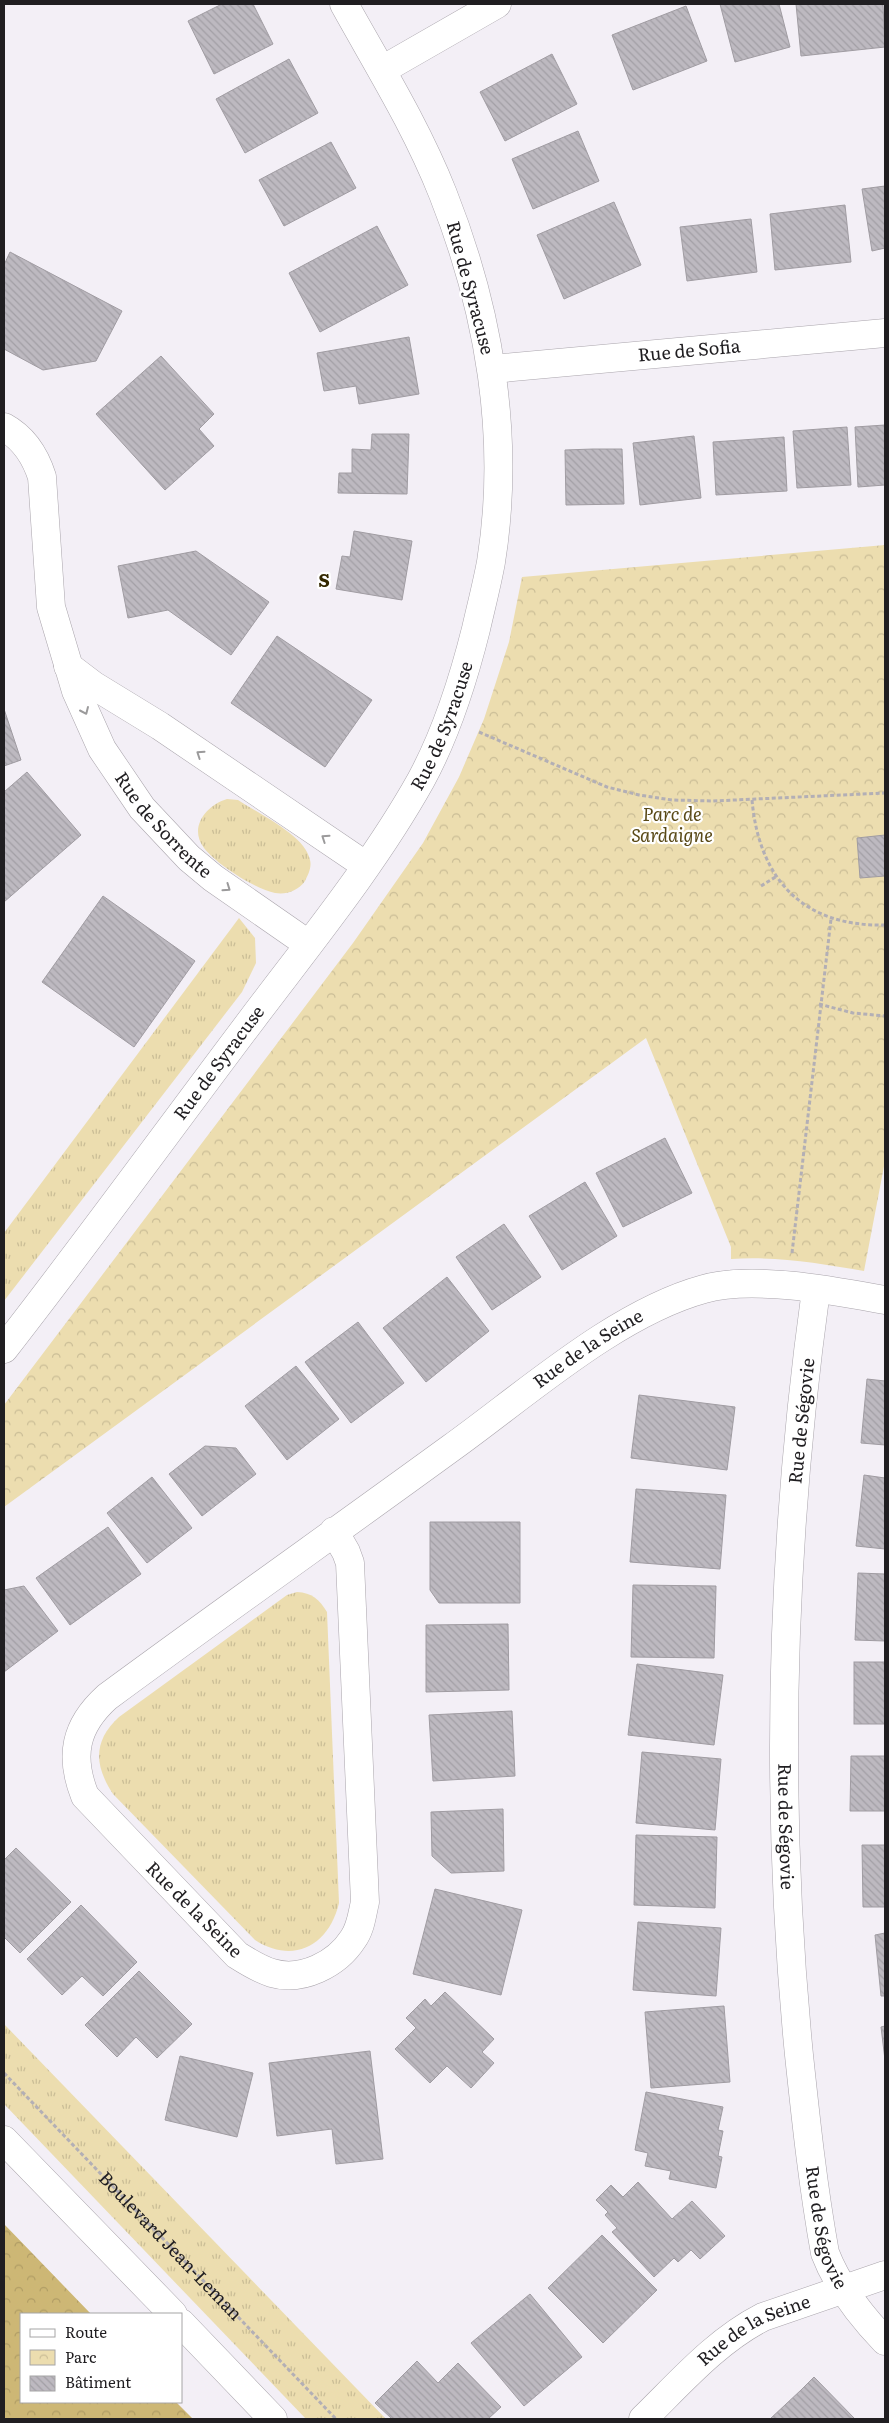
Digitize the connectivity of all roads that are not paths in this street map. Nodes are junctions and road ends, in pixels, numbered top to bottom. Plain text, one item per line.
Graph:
1 (344, 4) edge
2 (497, 4) edge
3 (382, 70) junction
4 (885, 333) edge
5 (492, 369) junction
6 (4, 427) edge
7 (68, 666) junction
8 (366, 864) junction
9 (308, 944) junction
10 (816, 1290) junction
11 (885, 1300) edge
12 (4, 1349) edge
13 (334, 1531) junction
14 (4, 2140) edge
15 (885, 2274) edge
16 (842, 2289) junction
17 (172, 2313) edge
18 (182, 2324) edge
19 (885, 2341) edge
20 (273, 2419) edge
21 (643, 2419) edge

1 - 3 street, Rue de Syracuse
2 - 3 street
3 - 5 street, Rue de Syracuse
4 - 5 street, Rue de Sofia
5 - 8 street, Rue de Syracuse
6 - 7 street, Rue de Sorrente
8 -> 7 street
7 -> 9 street, Rue de Sorrente
8 - 9 street, Rue de Syracuse
9 - 12 street, Rue de Syracuse
10 - 11 street, Rue de la Seine
10 - 13 street, Rue de la Seine
10 - 16 street, Rue de Ségovie
13 - 13 street, Rue de la Seine
14 - 17 street
15 - 16 street, Rue de la Seine
16 - 19 street, Rue de Ségovie
16 - 21 street, Rue de la Seine
18 - 20 street

